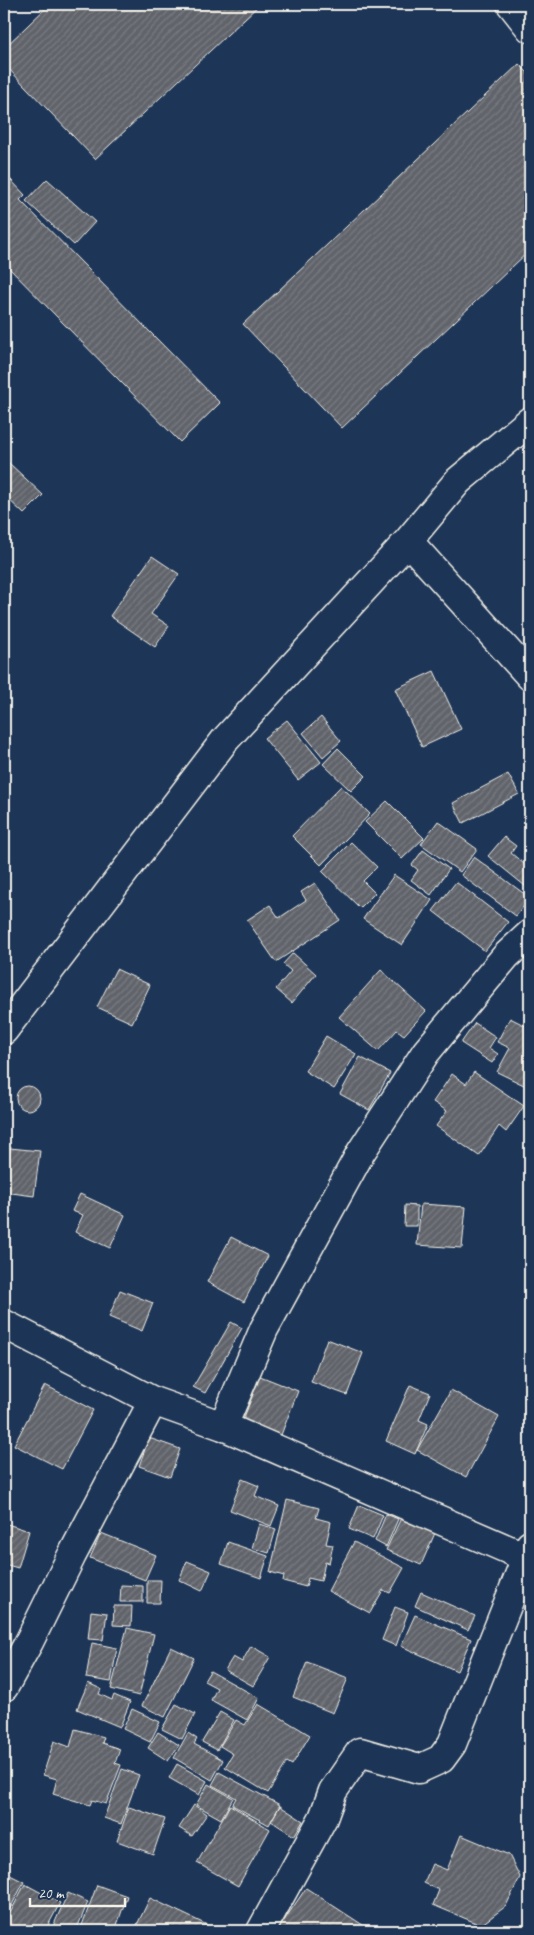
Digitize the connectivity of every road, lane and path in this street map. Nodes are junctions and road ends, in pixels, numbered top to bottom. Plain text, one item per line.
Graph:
1 (510, 4) edge
2 (530, 28) edge
3 (530, 421) edge
4 (408, 541) junction
5 (530, 676) edge
6 (530, 934) edge
7 (4, 1030) edge
8 (4, 1324) edge
9 (153, 1401) junction
10 (223, 1426) junction
11 (529, 1554) edge
12 (4, 1688) edge
13 (261, 1931) edge

1 - 2 street
3 - 4 street
4 - 5 street
4 - 7 street
6 - 10 street
8 - 9 street
9 - 10 street
9 - 12 street
10 - 11 street
11 - 13 street

